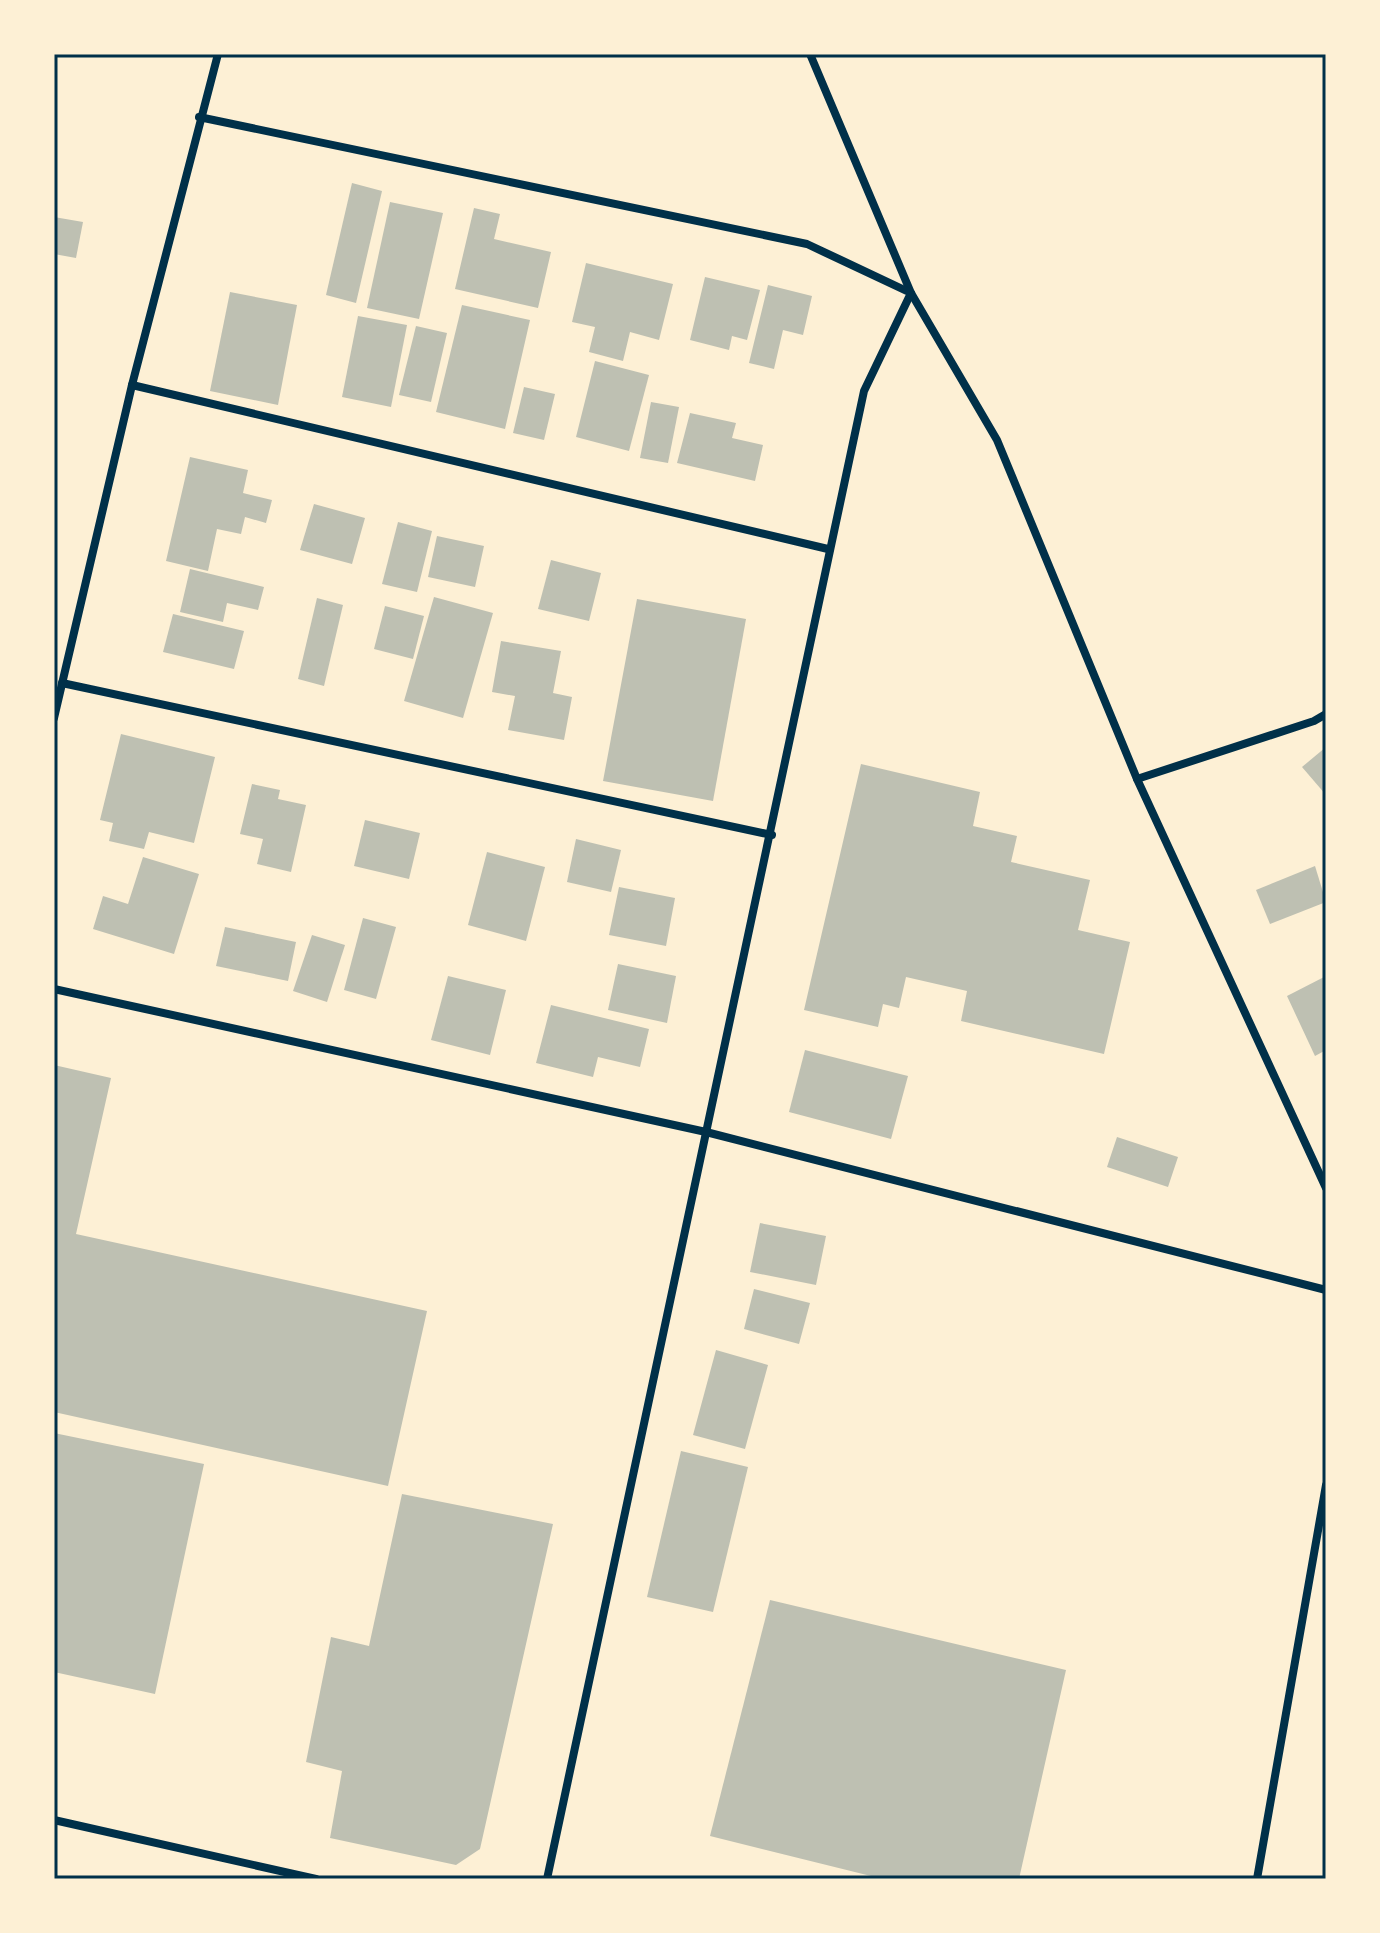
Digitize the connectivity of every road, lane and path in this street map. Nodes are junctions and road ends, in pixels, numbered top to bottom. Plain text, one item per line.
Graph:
1 (218, 54) edge
2 (810, 54) edge
3 (199, 117) junction
4 (911, 293) junction
5 (132, 385) junction
6 (828, 549) junction
7 (62, 683) junction
8 (1326, 714) edge
9 (54, 718) edge
10 (1137, 779) junction
11 (772, 835) junction
12 (54, 989) edge
13 (706, 1132) junction
14 (1326, 1188) edge
15 (1326, 1290) edge
16 (1326, 1485) edge
17 (54, 1820) edge
18 (316, 1879) edge
19 (547, 1879) edge
20 (1257, 1879) edge

1 - 3 street
2 - 4 street
3 - 4 street
3 - 5 street
4 - 6 street
4 - 10 street
5 - 6 street
5 - 7 street
6 - 11 street
7 - 9 street
7 - 11 street
8 - 10 street
10 - 14 street
11 - 13 street
12 - 13 street
13 - 15 street
13 - 19 street
16 - 20 street
17 - 18 street

